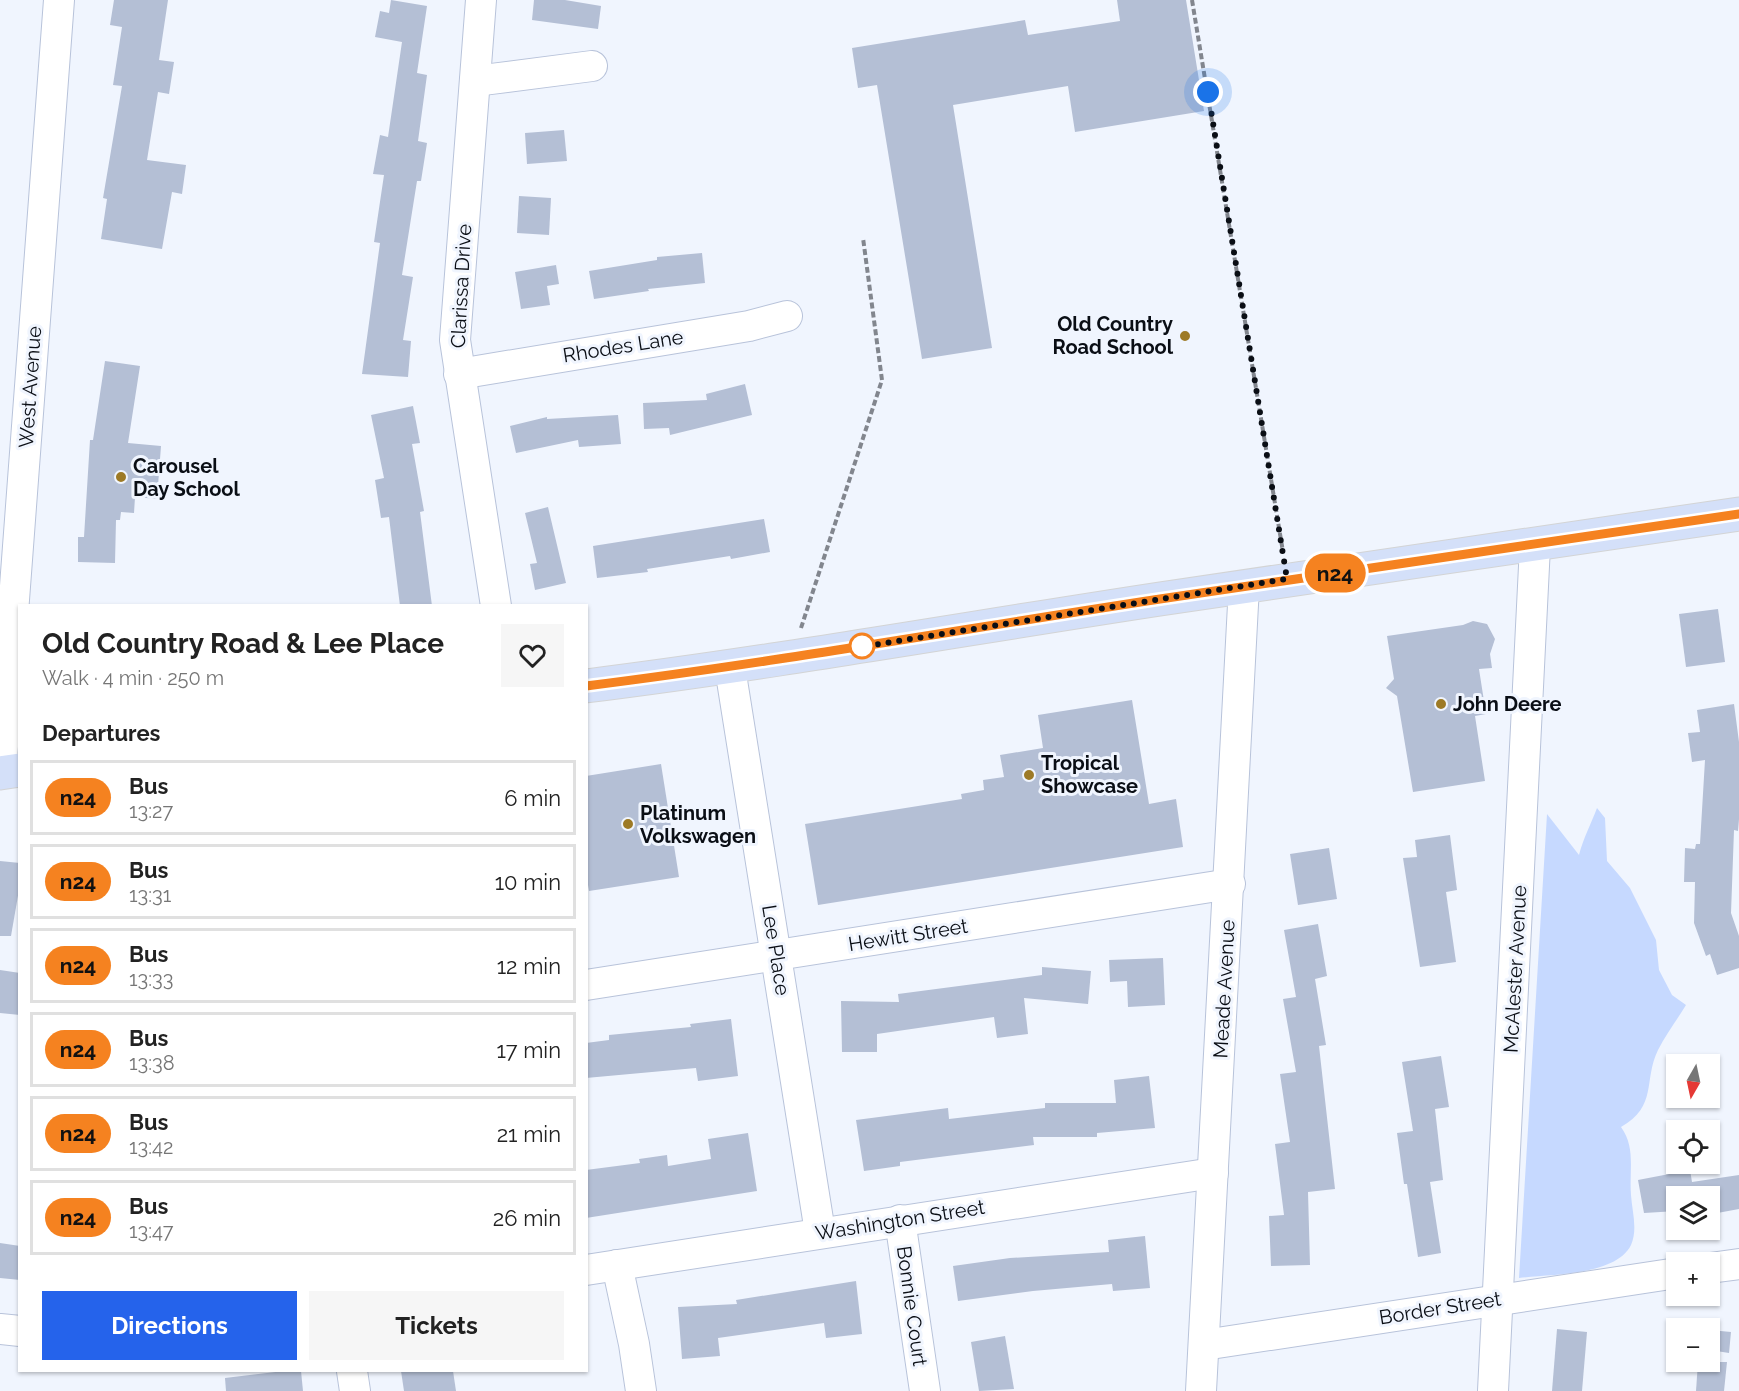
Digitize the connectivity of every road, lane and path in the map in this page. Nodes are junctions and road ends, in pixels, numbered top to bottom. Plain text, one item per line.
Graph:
1 (59, 0) edge
2 (482, 0) edge
3 (1192, 0) edge
4 (592, 66) dead end
5 (475, 81) junction
6 (863, 237) dead end
7 (787, 316) dead end
8 (459, 374) junction
9 (1739, 514) edge
10 (1535, 546) junction
11 (1287, 579) junction
12 (1244, 586) junction
13 (496, 604) edge
14 (792, 657) junction
15 (730, 668) junction
16 (588, 686) edge
17 (18, 771) edge
18 (0, 773) edge
19 (1230, 884) junction
20 (776, 956) junction
21 (588, 984) edge
22 (1213, 1173) junction
23 (900, 1220) junction
24 (820, 1232) junction
25 (1739, 1264) edge
26 (617, 1265) junction
27 (1720, 1267) edge
28 (588, 1270) edge
29 (1666, 1275) edge
30 (1499, 1299) junction
31 (0, 1329) edge
32 (18, 1331) edge
33 (1204, 1345) junction
34 (352, 1372) edge
35 (355, 1391) edge
36 (641, 1391) edge
37 (925, 1391) edge
38 (1201, 1391) edge
39 (1493, 1391) edge

1 - 18 street, West Avenue
2 - 5 street, Clarissa Drive
3 - 11 path
4 - 5 street
5 - 8 street, Clarissa Drive
6 - 14 path
7 - 8 street, Rhodes Lane
8 - 13 street, Clarissa Drive
9 - 10 main road
10 - 11 main road
10 - 30 street, McAlester Avenue
11 - 12 main road
12 - 14 main road
12 - 19 street, Meade Avenue
14 - 15 main road
15 - 16 main road
15 - 20 street, Lee Place
17 - 18 main road
19 - 20 street, Hewitt Street
19 - 22 street, Meade Avenue
20 - 21 street, Hewitt Street
20 - 24 street, Lee Place
22 - 23 street, Washington Street
22 - 33 street, Meade Avenue
23 - 24 street, Washington Street
23 - 37 street, Bonnie Court
24 - 26 street, Washington Street
25 - 27 street
26 - 28 street, Washington Street
26 - 36 street
29 - 30 street, Border Street
30 - 33 street, Border Street
30 - 39 street, McAlester Avenue
31 - 32 street
33 - 38 street, Meade Avenue
34 - 35 street

